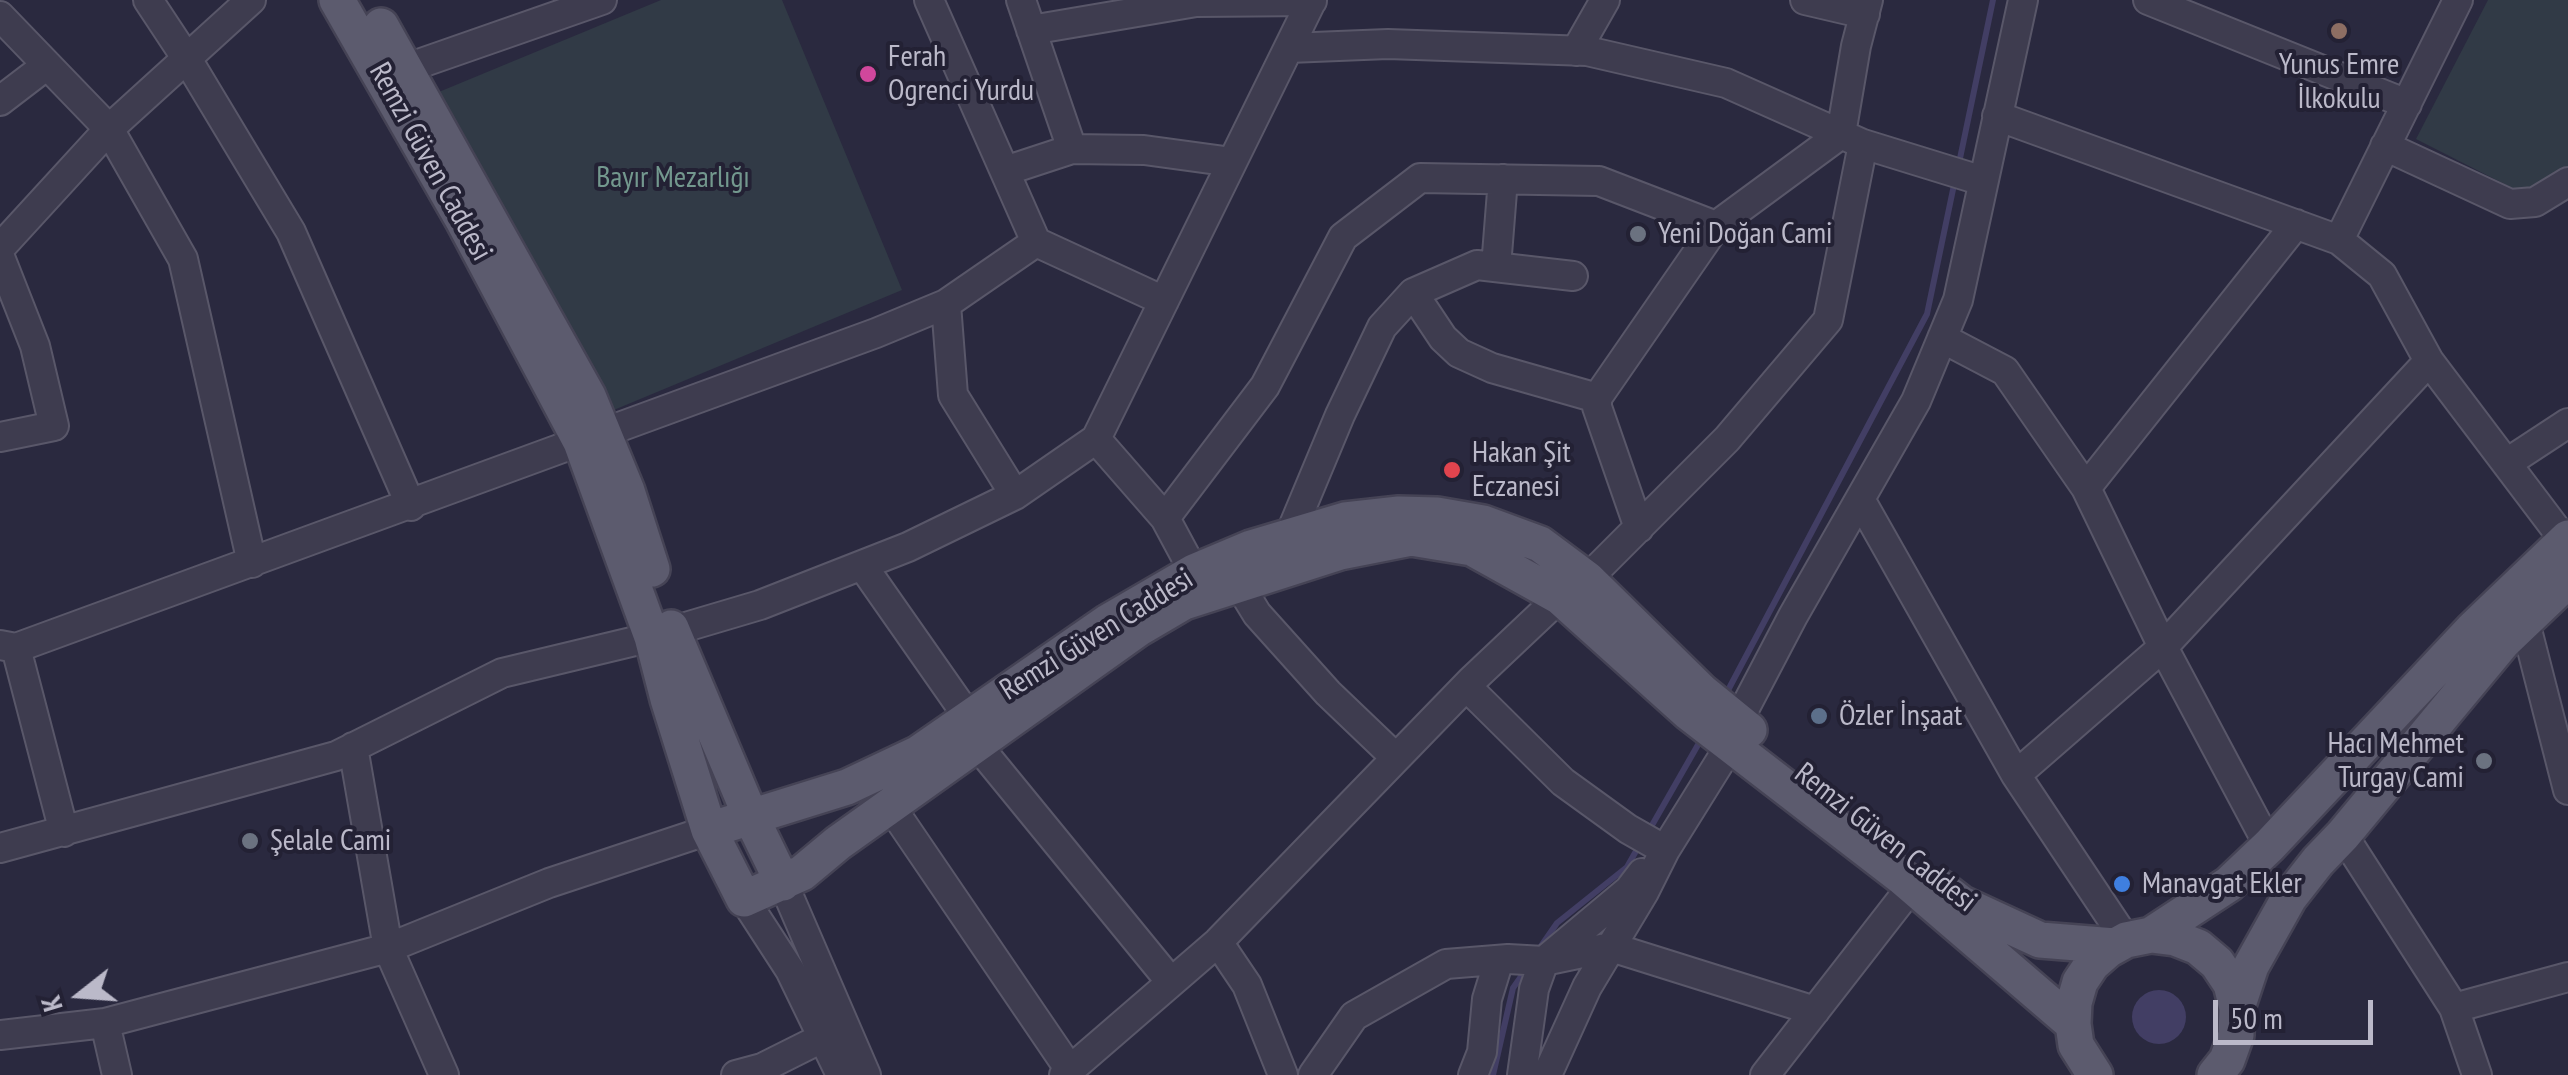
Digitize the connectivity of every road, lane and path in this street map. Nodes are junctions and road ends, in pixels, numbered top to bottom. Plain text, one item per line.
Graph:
1 (148, 0) edge
2 (251, 0) edge
3 (338, 0) edge
4 (364, 0) edge
5 (928, 0) edge
6 (1021, 0) edge
7 (1605, 0) edge
8 (1806, 0) edge
9 (2023, 0) edge
10 (2458, 0) edge
11 (1312, 1) edge
12 (592, 2) edge
13 (2163, 3) edge
14 (1866, 7) edge
15 (0, 16) edge
16 (1031, 30) junction
17 (1288, 48) junction
18 (1576, 51) junction
19 (187, 58) junction
20 (48, 66) junction
21 (407, 68) junction
22 (0, 101) edge
23 (2406, 104) junction
24 (1997, 116) junction
25 (109, 129) junction
26 (1852, 139) junction
27 (2385, 146) junction
28 (1072, 150) junction
29 (1232, 162) junction
30 (1004, 172) junction
31 (1975, 179) junction
32 (1503, 180) junction
33 (2568, 182) edge
34 (2296, 224) junction
35 (1716, 226) junction
36 (2339, 240) junction
37 (1036, 242) junction
38 (0, 248) edge
39 (0, 257) edge
40 (1496, 267) junction
41 (1573, 276) dead end
42 (1413, 293) junction
43 (1164, 301) junction
44 (946, 304) junction
45 (1942, 338) junction
46 (2429, 361) junction
47 (1597, 398) junction
48 (2568, 422) edge
49 (0, 437) edge
50 (592, 438) junction
51 (1096, 439) junction
52 (2507, 464) junction
53 (2086, 488) junction
54 (1015, 495) junction
55 (1861, 500) junction
56 (411, 506) junction
57 (1165, 518) junction
58 (1638, 528) junction
59 (1293, 536) junction
60 (2566, 540) edge
61 (252, 563) junction
62 (862, 565) junction
63 (1194, 572) junction
64 (2568, 580) edge
65 (1238, 583) junction
66 (1574, 588) junction
67 (2524, 622) junction
68 (662, 634) junction
69 (8, 646) edge
70 (2163, 647) junction
71 (1466, 686) junction
72 (1717, 719) junction
73 (974, 732) junction
74 (354, 747) junction
75 (1396, 758) junction
76 (2016, 776) junction
77 (2568, 790) edge
78 (891, 807) junction
79 (750, 815) junction
80 (710, 830) junction
81 (64, 832) junction
82 (2343, 835) junction
83 (2270, 846) junction
84 (0, 848) edge
85 (1662, 852) junction
86 (783, 883) junction
87 (1912, 886) junction
88 (744, 899) junction
89 (2131, 941) junction
90 (1218, 942) junction
91 (1611, 947) junction
92 (388, 948) junction
93 (1504, 959) junction
94 (1541, 961) junction
95 (2568, 977) edge
96 (1171, 982) junction
97 (2237, 1008) junction
98 (2454, 1008) junction
99 (1815, 1011) junction
100 (105, 1023) junction
101 (2072, 1024) junction
102 (0, 1034) edge
103 (824, 1037) junction
104 (1067, 1072) edge
105 (753, 1073) edge
106 (116, 1075) edge
107 (444, 1075) edge
108 (841, 1075) edge
109 (866, 1075) edge
110 (1282, 1075) edge
111 (1313, 1075) edge
112 (1473, 1075) edge
113 (1522, 1075) edge
114 (1548, 1075) edge
115 (1765, 1075) edge
116 (2096, 1075) edge
117 (2215, 1075) edge
118 (2476, 1075) edge

1 - 19 street
2 - 19 street
3 - 50 main road, Remzi Güven Caddesi
4 - 21 main road, Remzi Güven Caddesi
5 - 30 street
6 - 16 street
7 - 18 street
8 - 14 street
9 - 24 street
10 - 23 street
11 - 16 street
11 - 17 street
12 - 21 street
13 - 23 street
14 - 26 street
15 - 20 street
16 - 28 street
17 - 18 street
17 - 29 street
18 - 26 street
19 - 25 street
19 - 56 street
20 - 22 street
20 - 25 street
21 - 50 main road, Remzi Güven Caddesi
23 - 27 street
24 - 31 street
24 - 34 street
25 - 38 street
25 - 61 street
26 - 31 street
26 - 35 street
26 - 58 street
27 - 33 street
27 - 36 street
28 - 29 street
28 - 30 street
29 - 43 street
30 - 37 street
31 - 45 street
32 - 35 street
32 - 40 street
32 - 57 street
34 - 36 street
34 - 53 street
35 - 47 street
36 - 46 street
37 - 43 street
37 - 44 street
39 - 49 street
40 - 41 street
40 - 42 street
42 - 47 street
42 - 59 street
43 - 51 street
44 - 50 street
44 - 54 street
45 - 53 street
45 - 55 street
46 - 52 street
46 - 70 street
47 - 58 street
48 - 52 street
50 - 56 street
50 - 68 main road, Remzi Güven Caddesi
51 - 54 street
51 - 57 street
52 - 60 street
53 - 70 street
54 - 62 street
55 - 72 street
55 - 76 street
56 - 61 street
57 - 63 street
58 - 66 street
59 - 63 main road, Remzi Güven Caddesi
59 - 66 main road, Remzi Güven Caddesi
60 - 83 main road
61 - 69 street
62 - 68 street
62 - 73 street
63 - 73 main road, Remzi Güven Caddesi
64 - 67 main road
65 - 66 main road, Remzi Güven Caddesi
65 - 73 main road, Remzi Güven Caddesi
65 - 75 street
66 - 71 street
66 - 72 main road, Remzi Güven Caddesi
67 - 77 street
67 - 82 main road
68 - 74 street
68 - 79 main road, Remzi Güven Caddesi
68 - 80 main road, Remzi Güven Caddesi
69 - 81 street
70 - 76 street
70 - 83 street
71 - 75 street
71 - 85 street
72 - 85 street
72 - 87 main road, Remzi Güven Caddesi
72 - 89 main road, Remzi Güven Caddesi
73 - 78 main road, Remzi Güven Caddesi
73 - 79 main road, Remzi Güven Caddesi
73 - 96 street
74 - 81 street
74 - 92 street
75 - 90 street
76 - 89 street
78 - 86 main road, Remzi Güven Caddesi
78 - 104 street
79 - 80 main road, Remzi Güven Caddesi
79 - 86 main road, Remzi Güven Caddesi
80 - 88 main road, Remzi Güven Caddesi
80 - 92 street
81 - 84 street
82 - 97 main road
82 - 98 street
83 - 89 main road
85 - 91 street
85 - 94 street
86 - 88 main road, Remzi Güven Caddesi
86 - 109 street
87 - 99 street
87 - 101 main road, Remzi Güven Caddesi
88 - 103 street
89 - 97 main road, Remzi Güven Caddesi
89 - 101 main road
90 - 96 street
90 - 110 street
91 - 94 street
91 - 99 street
91 - 114 street
92 - 100 street
92 - 107 street
93 - 94 street
93 - 111 street
93 - 112 street
94 - 113 street
95 - 98 street
96 - 104 street
97 - 117 main road
98 - 118 street
99 - 115 street
100 - 102 street
100 - 106 street
101 - 116 main road
103 - 105 street
103 - 108 street

